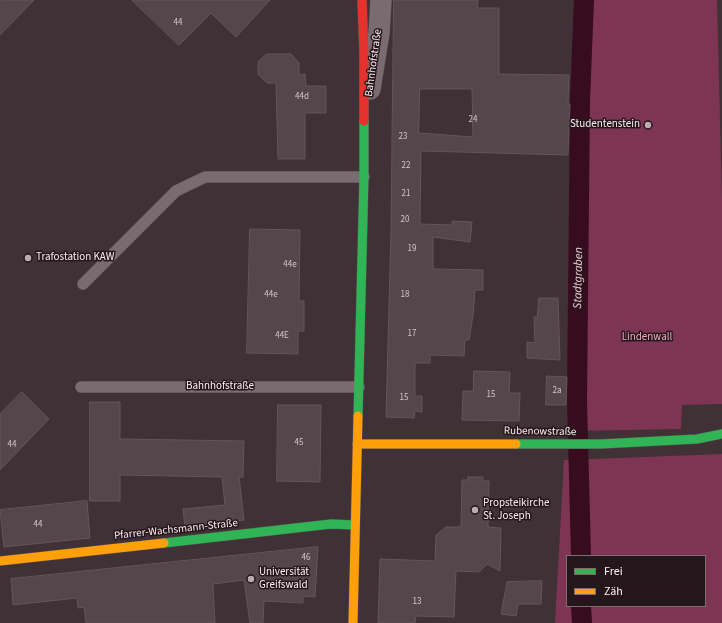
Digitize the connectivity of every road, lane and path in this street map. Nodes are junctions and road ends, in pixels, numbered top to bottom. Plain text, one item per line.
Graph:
1 (362, 0) edge
2 (381, 0) edge
3 (365, 125) junction
4 (364, 178) junction
5 (83, 284) dead end
6 (81, 387) dead end
7 (359, 387) junction
8 (722, 434) edge
9 (357, 444) junction
10 (355, 524) junction
11 (0, 561) edge
12 (353, 623) edge

1 - 3 street, Bahnhofstraße
2 - 3 street, Bahnhofstraße
3 - 4 street, Bahnhofstraße
4 - 5 lane
4 - 7 street, Bahnhofstraße
6 - 7 lane, Bahnhofstraße
7 - 9 street, Bahnhofstraße
8 - 9 street, Rubenowstraße
9 - 10 street, Bahnhofstraße
10 - 11 street, Pfarrer-Wachsmann-Straße
10 - 12 street, Bahnhofstraße

